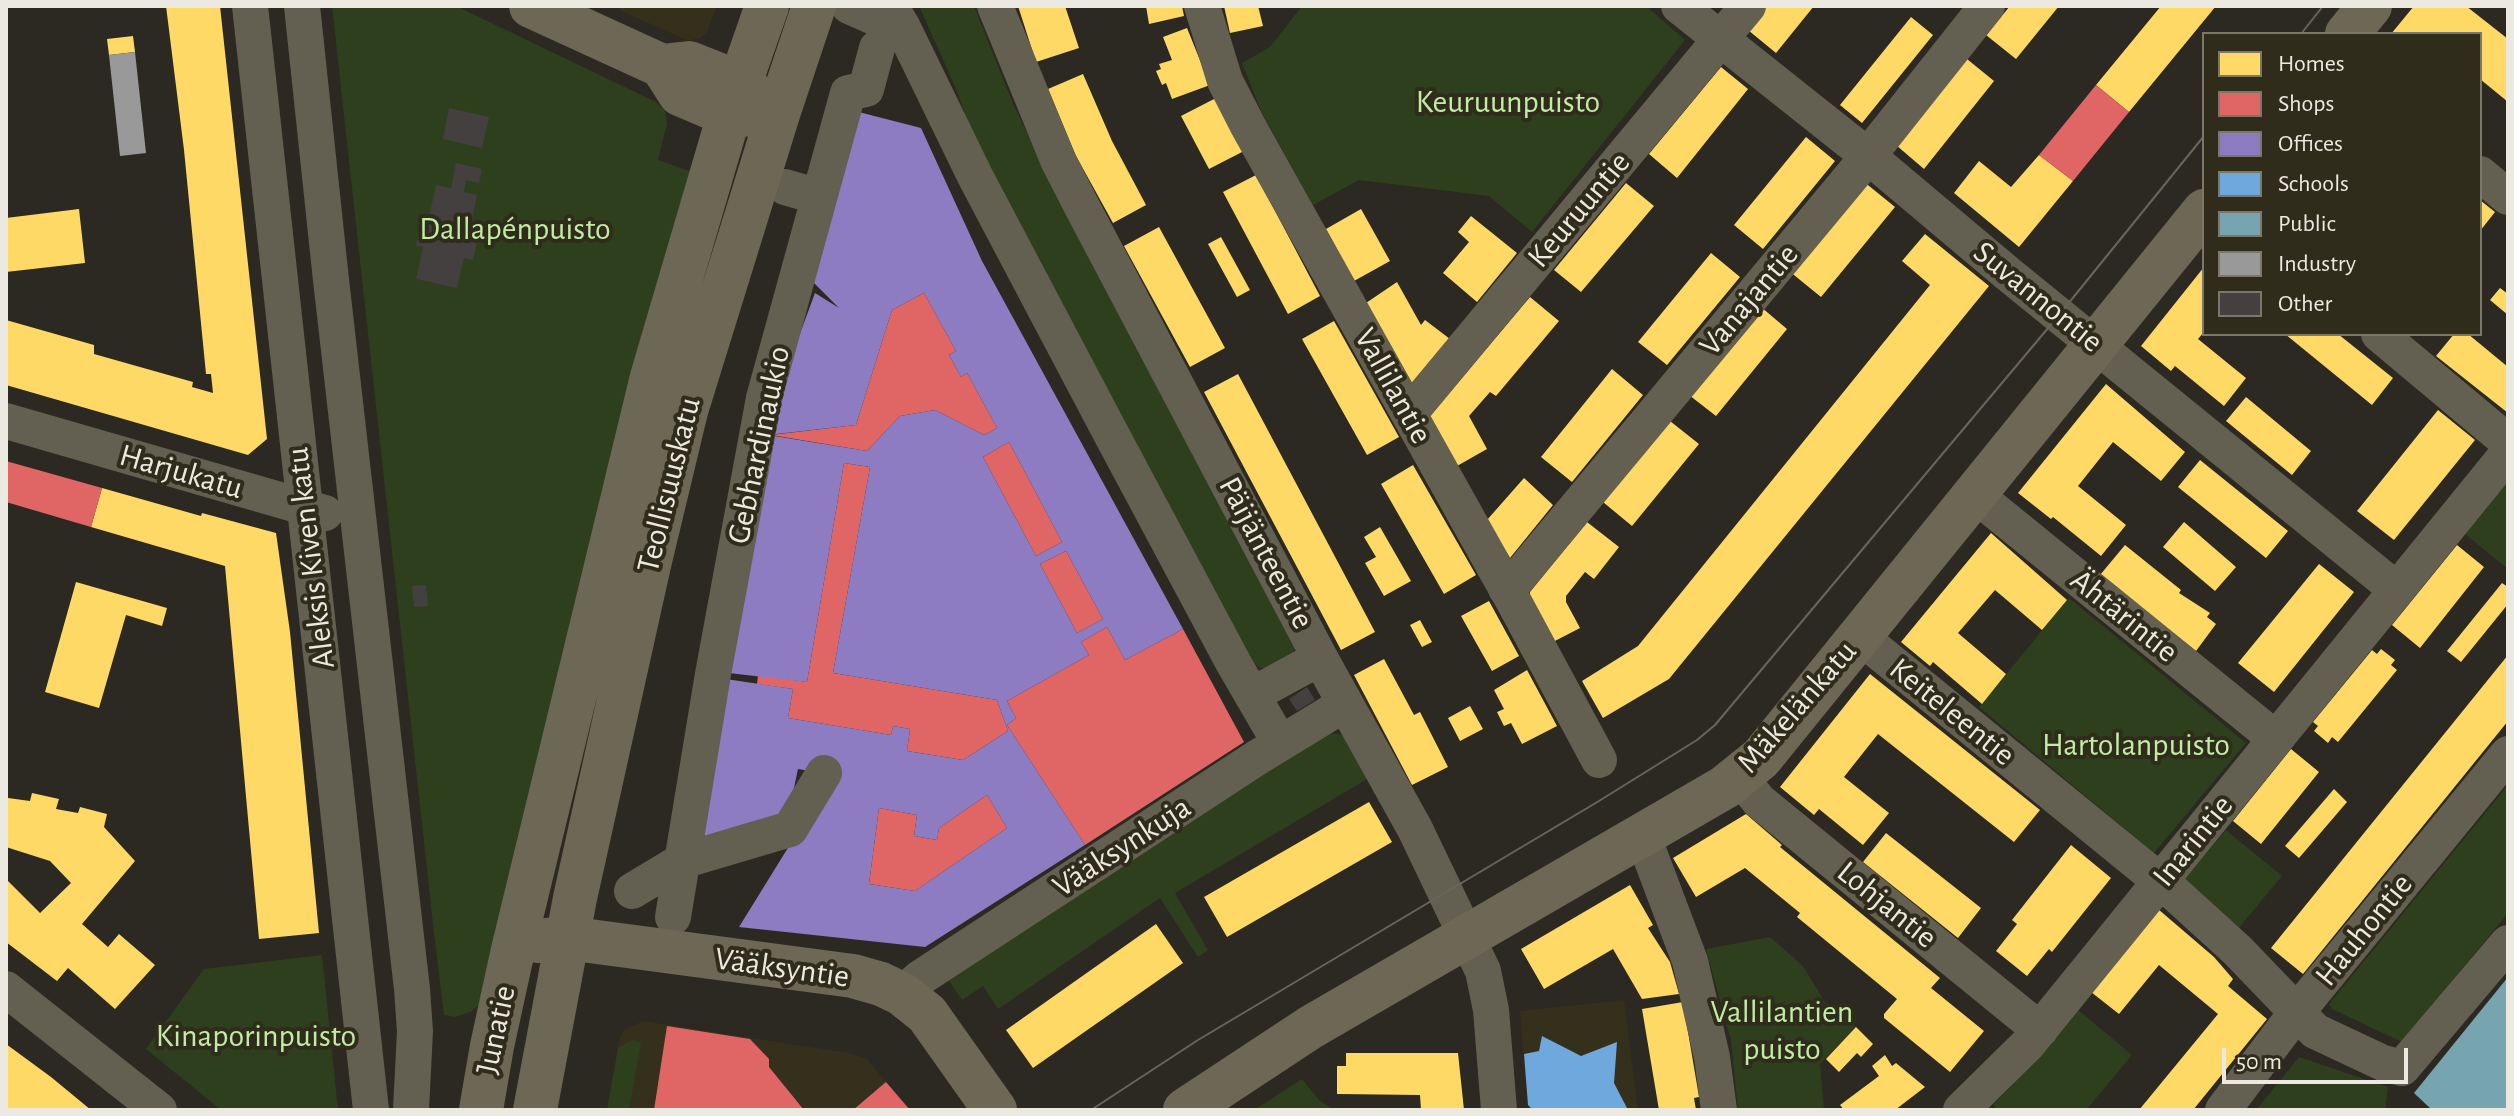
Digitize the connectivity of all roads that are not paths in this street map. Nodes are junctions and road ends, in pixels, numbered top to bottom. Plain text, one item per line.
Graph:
1 (250, 6) edge
2 (302, 6) edge
3 (531, 6) edge
4 (767, 6) edge
5 (814, 6) edge
6 (849, 6) edge
7 (995, 6) edge
8 (1202, 6) edge
9 (1679, 6) edge
10 (1748, 6) edge
11 (1987, 6) edge
12 (2370, 6) edge
13 (576, 16) edge
14 (890, 27) edge
15 (2349, 32) edge
16 (1721, 40) junction
17 (735, 99) junction
18 (778, 114) junction
19 (1868, 156) junction
20 (2482, 176) edge
21 (2508, 197) edge
22 (2202, 213) edge
23 (2381, 336) edge
24 (2095, 343) junction
25 (1409, 414) junction
26 (6, 421) edge
27 (2508, 442) edge
28 (2508, 453) edge
29 (1973, 493) junction
30 (305, 507) junction
31 (358, 517) junction
32 (1506, 589) junction
33 (2397, 590) junction
34 (1858, 635) junction
35 (1320, 658) junction
36 (1254, 694) junction
37 (1345, 704) junction
38 (2276, 739) junction
39 (1280, 743) junction
40 (2508, 754) edge
41 (1599, 760) dead end
42 (824, 773) dead end
43 (1739, 776) junction
44 (1642, 834) junction
45 (682, 861) junction
46 (2160, 882) junction
47 (632, 891) dead end
48 (673, 917) dead end
49 (1467, 936) junction
50 (2508, 943) edge
51 (513, 950) junction
52 (563, 956) junction
53 (6, 989) edge
54 (902, 994) junction
55 (2296, 1013) junction
56 (2040, 1030) junction
57 (159, 1110) edge
58 (371, 1110) edge
59 (411, 1110) edge
60 (481, 1110) edge
61 (535, 1110) edge
62 (995, 1110) edge
63 (1185, 1110) edge
64 (1499, 1110) edge
65 (1719, 1110) edge
66 (1961, 1110) edge
67 (2223, 1110) edge

1 - 30 street, Aleksis Kiven katu
2 - 31 street, Aleksis Kiven katu
3 - 13 main road
4 - 17 main road, Teollisuuskatu
5 - 18 main road, Teollisuuskatu
6 - 14 street
7 - 35 street, Päijänteentie
8 - 25 street, Vallilantie
9 - 16 street, Suvannontie
10 - 16 street, Keuruuntie
11 - 19 street, Vanajantie
12 - 15 main road
13 - 17 main road
14 - 36 street
14 - 45 street, Gebhardinaukio
16 - 19 street, Suvannontie
16 - 25 street, Keuruuntie
17 - 18 main road
17 - 51 main road, Teollisuuskatu
18 - 52 main road, Teollisuuskatu
19 - 24 street, Suvannontie
19 - 32 street, Vanajantie
20 - 21 street
22 - 24 main road, Mäkelänkatu
23 - 27 street
24 - 29 main road, Mäkelänkatu
24 - 33 street, Suvannontie
25 - 32 street, Vallilantie
26 - 30 street, Harjukatu
28 - 33 street, Inarintie
29 - 34 main road, Mäkelänkatu
29 - 38 street, Ähtärintie
30 - 31 street, Harjukatu
30 - 58 street, Aleksis Kiven katu
31 - 59 street, Aleksis Kiven katu
32 - 41 street, Vallilantie
33 - 38 street, Inarintie
34 - 43 main road, Mäkelänkatu
34 - 46 street, Keiteleentie
35 - 36 street
35 - 37 street, Päijänteentie
36 - 39 street
37 - 39 street, Vääksynkuja
37 - 49 street, Päijänteentie
38 - 46 street, Inarintie
39 - 54 street, Vääksynkuja
40 - 55 street, Hauhontie
42 - 45 street
43 - 44 main road, Mäkelänkatu
43 - 56 street, Lohjantie
44 - 49 main road, Mäkelänkatu
44 - 65 street
45 - 47 street
45 - 48 street, Gebhardinaukio
46 - 55 street, Keiteleentie
46 - 56 street, Inarintie
49 - 63 main road, Mäkelänkatu
49 - 64 street, Päijänteentie
50 - 55 street, Keiteleentie
51 - 52 main road, Vääksyntie
51 - 60 main road, Junatie
52 - 54 main road, Vääksyntie
52 - 61 main road, Junatie
53 - 57 street
54 - 62 main road, Vääksyntie
55 - 67 street, Hauhontie
56 - 66 street, Inarintie

